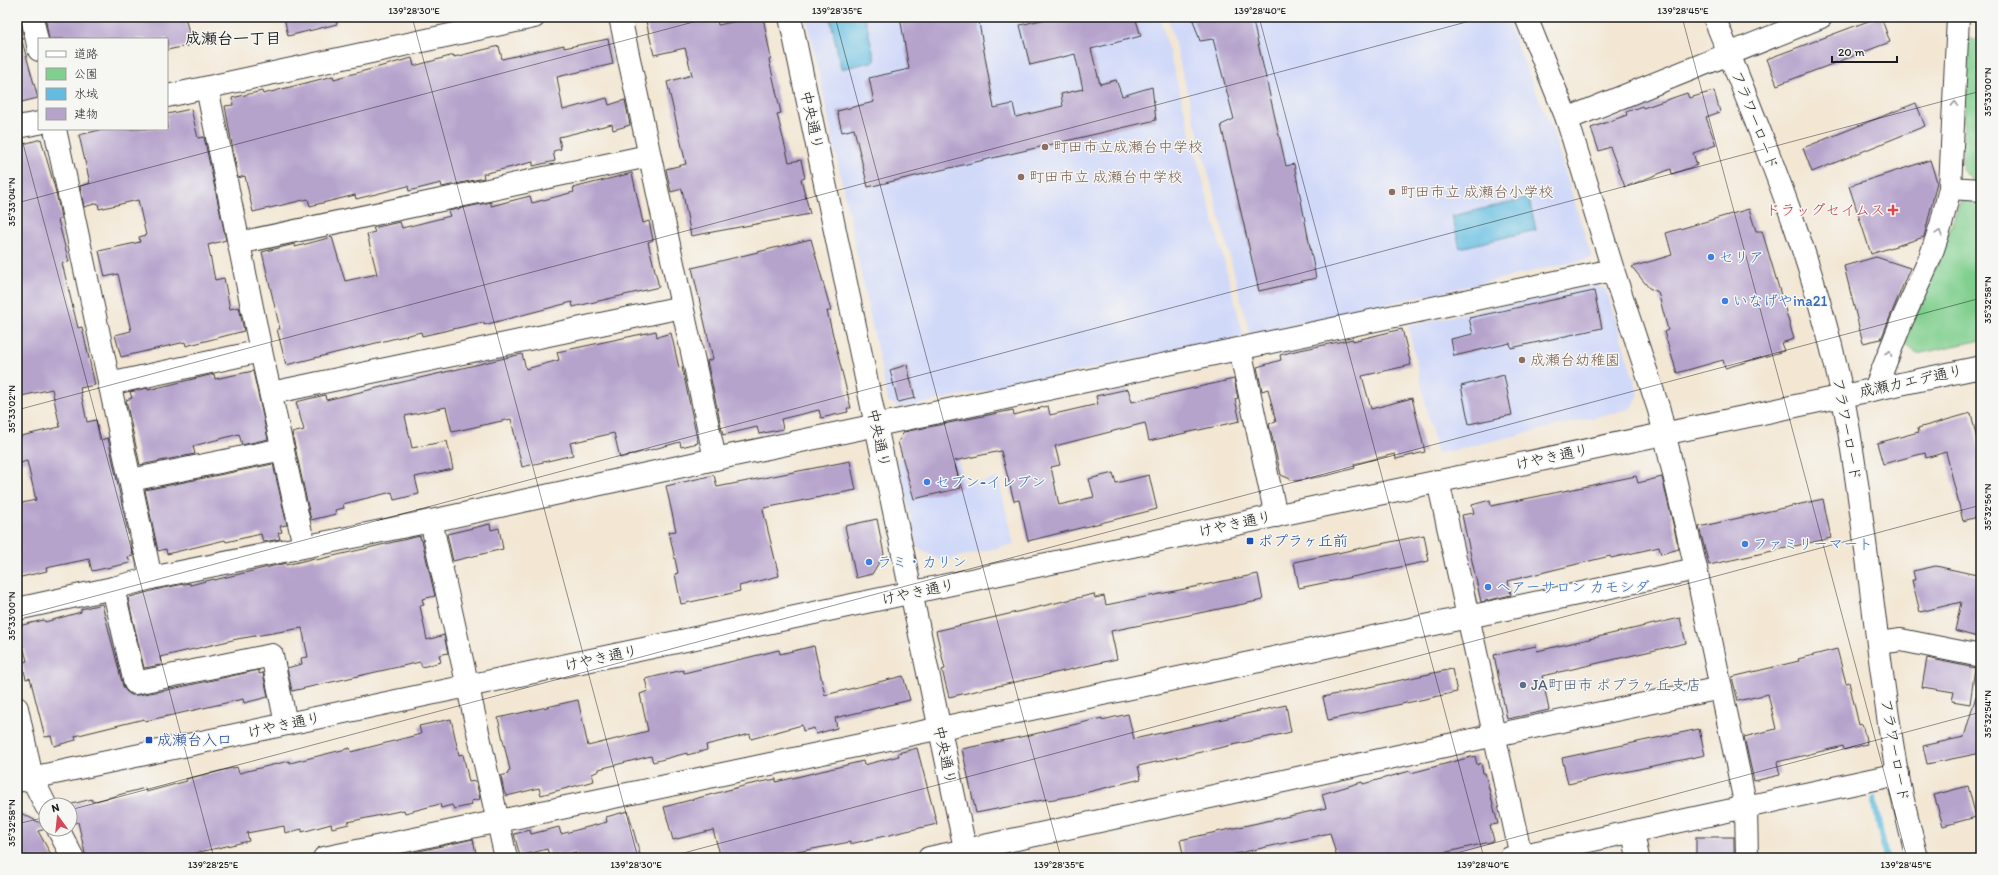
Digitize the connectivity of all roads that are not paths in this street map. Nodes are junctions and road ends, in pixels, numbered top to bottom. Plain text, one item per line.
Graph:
1 (32, 17) edge
2 (534, 17) edge
3 (620, 17) edge
4 (790, 17) edge
5 (1526, 17) edge
6 (1714, 17) edge
7 (1821, 17) edge
8 (1958, 17) edge
9 (38, 45) edge
10 (1729, 54) junction
11 (207, 88) junction
12 (168, 96) edge
13 (1567, 119) junction
14 (38, 123) edge
15 (17, 127) edge
16 (55, 130) edge
17 (648, 156) junction
18 (1950, 188) junction
19 (1981, 190) edge
20 (240, 243) junction
21 (1613, 270) junction
22 (682, 307) junction
23 (1240, 349) junction
24 (261, 351) junction
25 (1981, 367) edge
26 (109, 384) junction
27 (1875, 389) junction
28 (270, 393) junction
29 (1842, 396) junction
30 (876, 426) junction
31 (1665, 433) junction
32 (283, 449) junction
33 (715, 459) junction
34 (131, 480) junction
35 (1438, 481) junction
36 (1276, 516) junction
37 (431, 521) junction
38 (304, 546) junction
39 (1696, 569) junction
40 (151, 578) junction
41 (113, 588) junction
42 (912, 593) junction
43 (17, 609) edge
44 (1469, 617) junction
45 (1878, 643) junction
46 (1981, 656) edge
47 (468, 686) junction
48 (1721, 688) junction
49 (17, 708) edge
50 (286, 724) junction
51 (940, 729) junction
52 (1495, 735) junction
53 (1898, 774) junction
54 (24, 780) edge
55 (38, 797) edge
56 (1746, 807) junction
57 (498, 822) junction
58 (1633, 832) junction
59 (62, 837) edge
60 (967, 854) edge
61 (1515, 857) edge
62 (73, 858) edge
63 (324, 858) edge
64 (506, 858) edge
65 (929, 858) edge
66 (1638, 858) edge
67 (1747, 858) edge
68 (1916, 858) edge

1 - 9 street
2 - 11 street
3 - 17 street
4 - 30 street, 中央通り
5 - 13 street
6 - 10 street, フラワーロード
7 - 10 street
18 -> 8 street
10 - 13 street
10 - 29 street, フラワーロード
11 - 12 street
11 - 20 street
13 - 21 street
14 - 15 street
16 - 26 street
17 - 20 street
17 - 22 street
18 - 19 street
27 -> 18 street
20 - 24 street
21 - 23 street
21 - 31 street
22 - 28 street
22 - 33 street
23 - 30 street
23 - 36 street
24 - 26 street
24 - 28 street
25 - 27 street, 成瀬カエデ通り
26 - 34 street
27 - 29 street, 成瀬カエデ通り
28 - 32 street
29 - 31 street, けやき通り
29 - 45 street, フラワーロード
30 - 33 street
30 - 42 street, 中央通り
31 - 35 street, けやき通り
31 - 39 street
32 - 34 street
32 - 38 street
33 - 37 street
34 - 40 street
35 - 36 street, けやき通り
35 - 44 street
36 - 42 street, けやき通り
37 - 38 street
37 - 47 street
38 - 40 street
39 - 44 street
39 - 48 street
40 - 41 street
41 - 43 street
41 - 50 street
42 - 47 street, けやき通り
42 - 51 street, 中央通り
44 - 51 street
44 - 52 street
45 - 46 street
45 - 53 street, フラワーロード
47 - 50 street, けやき通り
47 - 57 street
48 - 52 street
48 - 56 street
49 - 54 street
50 - 54 street, けやき通り
51 - 57 street
51 - 60 street, 中央通り
52 - 60 street
52 - 61 street
53 - 56 street
53 - 68 street, フラワーロード
54 - 55 street
56 - 58 street
56 - 67 street
57 - 63 street
57 - 64 street
58 - 61 street
58 - 66 street
59 - 62 street
60 - 65 street

